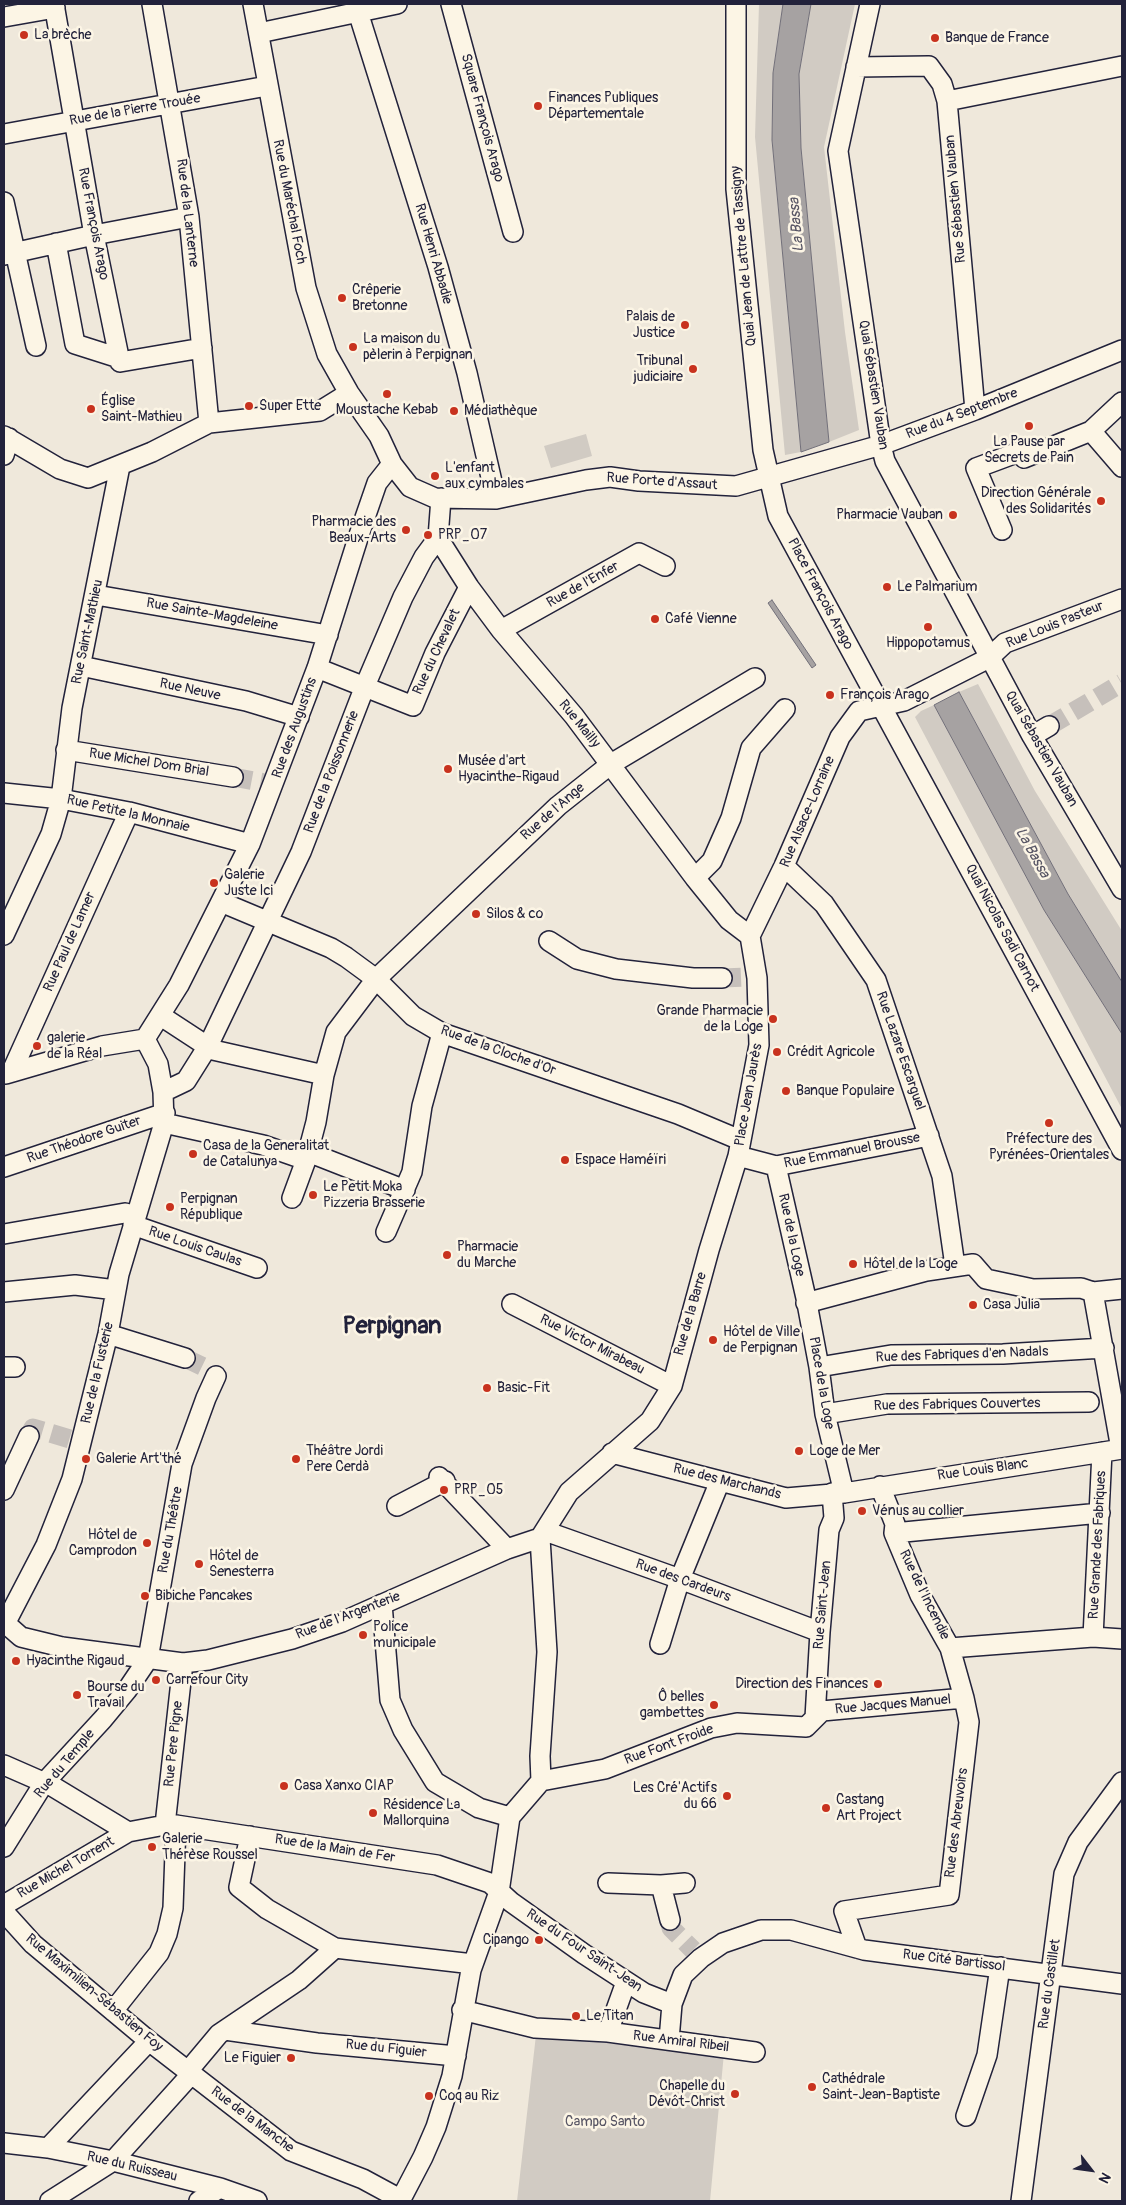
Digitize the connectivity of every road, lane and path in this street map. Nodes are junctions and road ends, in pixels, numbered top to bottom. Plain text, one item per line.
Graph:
1 (152, 4) edge
2 (253, 4) edge
3 (397, 4) edge
4 (451, 4) edge
5 (736, 4) edge
6 (870, 4) edge
7 (55, 6) edge
8 (11, 12) edge
9 (358, 12) junction
10 (259, 33) junction
11 (1122, 66) edge
12 (856, 67) junction
13 (267, 86) junction
14 (947, 101) junction
15 (170, 104) junction
16 (75, 121) junction
17 (4, 134) edge
18 (4, 202) edge
19 (189, 217) junction
20 (513, 232) dead end
21 (94, 235) junction
22 (56, 243) junction
23 (9, 254) edge
24 (36, 346) dead end
25 (202, 348) junction
26 (1122, 350) edge
27 (120, 358) junction
28 (348, 393) junction
29 (1122, 402) edge
30 (975, 410) junction
31 (209, 424) junction
32 (1091, 430) junction
33 (5, 440) edge
34 (881, 445) junction
35 (392, 464) junction
36 (120, 466) junction
37 (1122, 467) edge
38 (769, 478) junction
39 (441, 498) junction
40 (496, 499) junction
41 (1002, 530) dead end
42 (438, 538) junction
43 (665, 566) dead end
44 (468, 587) junction
45 (96, 595) junction
46 (1122, 599) edge
47 (501, 630) junction
48 (328, 635) junction
49 (989, 658) junction
50 (80, 666) junction
51 (317, 668) junction
52 (755, 678) dead end
53 (365, 686) junction
54 (882, 707) junction
55 (785, 709) dead end
56 (299, 717) junction
57 (1049, 726) tunnel mouth
58 (1032, 736) junction
59 (66, 750) junction
60 (611, 764) junction
61 (233, 777) tunnel mouth
62 (4, 792) edge
63 (61, 799) junction
64 (129, 812) junction
65 (250, 844) junction
66 (784, 866) junction
67 (695, 878) junction
68 (1120, 882) edge
69 (221, 902) junction
70 (268, 922) junction
71 (4, 936) edge
72 (750, 936) junction
73 (549, 941) dead end
74 (722, 978) tunnel mouth
75 (376, 979) junction
76 (161, 1016) junction
77 (442, 1032) junction
78 (145, 1039) junction
79 (208, 1046) junction
80 (8, 1073) edge
81 (324, 1075) junction
82 (163, 1092) junction
83 (165, 1118) junction
84 (929, 1136) junction
85 (739, 1148) junction
86 (1122, 1150) edge
87 (307, 1156) junction
88 (776, 1166) junction
89 (4, 1167) edge
90 (405, 1190) junction
91 (292, 1198) dead end
92 (135, 1221) junction
93 (386, 1232) dead end
94 (4, 1234) edge
95 (955, 1266) junction
96 (257, 1268) dead end
97 (116, 1290) junction
98 (1122, 1290) edge
99 (4, 1292) edge
100 (1093, 1292) junction
101 (806, 1303) junction
102 (512, 1304) dead end
103 (108, 1334) junction
104 (1104, 1348) junction
105 (185, 1358) tunnel mouth
106 (819, 1367) junction
107 (216, 1376) dead end
108 (672, 1386) junction
109 (1102, 1402) junction
110 (825, 1414) junction
111 (29, 1436) dead end
112 (1122, 1449) edge
113 (1102, 1452) junction
114 (612, 1453) junction
115 (720, 1481) junction
116 (880, 1486) junction
117 (4, 1490) edge
118 (838, 1493) junction
119 (397, 1506) dead end
120 (1100, 1513) junction
121 (894, 1533) junction
122 (543, 1534) junction
123 (507, 1549) junction
124 (680, 1579) junction
125 (382, 1604) junction
126 (4, 1624) edge
127 (820, 1632) junction
128 (1093, 1638) junction
129 (1122, 1639) edge
130 (660, 1644) dead end
131 (950, 1648) junction
132 (148, 1659) junction
133 (183, 1663) junction
134 (964, 1698) junction
135 (819, 1715) junction
136 (4, 1765) edge
137 (541, 1781) junction
138 (1122, 1782) edge
139 (44, 1783) junction
140 (510, 1817) junction
141 (171, 1825) junction
142 (128, 1832) junction
143 (250, 1836) junction
144 (4, 1847) edge
145 (608, 1882) dead end
146 (685, 1883) dead end
147 (661, 1885) junction
148 (500, 1892) junction
149 (4, 1905) edge
150 (4, 1912) edge
151 (670, 1920) tunnel mouth
152 (336, 1948) junction
153 (857, 1948) junction
154 (473, 1964) junction
155 (1000, 1967) junction
156 (1051, 1975) junction
157 (626, 1982) junction
158 (1122, 1984) edge
159 (672, 2004) junction
160 (462, 2010) junction
161 (113, 2011) junction
162 (225, 2030) junction
163 (608, 2032) junction
164 (669, 2040) junction
165 (149, 2041) junction
166 (754, 2052) dead end
167 (456, 2056) junction
168 (188, 2071) junction
169 (966, 2116) dead end
170 (4, 2143) edge
171 (48, 2148) junction
172 (113, 2161) junction
173 (220, 2188) junction
174 (400, 2200) edge
175 (50, 2201) edge
176 (199, 2201) edge
177 (257, 2201) edge
178 (1021, 2201) edge

1 - 15 street, Rue de la Lanterne
2 - 10 street, Rue du Maréchal Foch
3 - 9 street
4 - 20 street, Square François Arago
5 - 38 street, Quai Jean de Lattre de Tassigny
6 - 12 street, Quai Sébastien Vauban
7 - 8 street
7 - 16 street, Rue François Arago
9 - 10 street
9 - 40 street, Rue Henri Abbadie
10 - 13 street, Rue du Maréchal Foch
11 - 14 street
12 - 14 street, Rue Sébastien Vauban
12 - 34 street, Quai Sébastien Vauban
13 - 15 street, Rue de la Pierre Trouée
13 - 28 street, Rue du Maréchal Foch
14 - 30 street, Rue Sébastien Vauban
15 - 16 street, Rue de la Pierre Trouée
15 - 19 street, Rue de la Lanterne
16 - 17 street, Rue de la Pierre Trouée
16 - 21 street, Rue François Arago
18 - 23 street
19 - 21 street
19 - 25 street, Rue de la Lanterne
21 - 22 street
21 - 27 street, Rue François Arago
22 - 23 street
22 - 27 street
23 - 24 street
25 - 27 street
25 - 31 street, Rue de la Lanterne
26 - 30 street, Rue du 4 Septembre
28 - 31 street
28 - 35 street, Rue du Maréchal Foch
29 - 32 street
30 - 34 street, Rue du 4 Septembre
31 - 36 street
32 - 37 street
32 - 41 street
33 - 36 street
34 - 38 street, Rue du 4 Septembre
34 - 49 street, Quai Sébastien Vauban
35 - 39 street, Rue Porte d'Assaut
35 - 48 street, Rue des Augustins
36 - 45 street, Rue Saint-Mathieu
38 - 40 street, Rue Porte d'Assaut
38 - 54 street, Place François Arago
39 - 40 street, Rue Porte d'Assaut
39 - 42 street
42 - 44 street, Rue Mailly
42 - 53 street, Rue de la Poissonnerie
43 - 47 street, Rue de l'Enfer
44 - 47 street, Rue Mailly
44 - 53 street, Rue du Chevalet
45 - 48 street, Rue Sainte-Magdeleine
45 - 50 street, Rue Saint-Mathieu
46 - 49 street, Rue Louis Pasteur
47 - 60 street, Rue Mailly
48 - 51 street, Rue des Augustins
49 - 54 street, Rue Louis Pasteur
49 - 58 street, Quai Sébastien Vauban
50 - 56 street, Rue Neuve
50 - 59 street, Rue Saint-Mathieu
51 - 53 street, Rue du Chevalet
51 - 56 street, Rue des Augustins
52 - 60 street, Rue de l'Ange
53 - 70 street, Rue de la Poissonnerie
54 - 66 street, Rue Alsace-Lorraine
54 - 86 street, Quai Nicolas Sadi Carnot
55 - 67 street
56 - 65 street, Rue des Augustins
57 - 58 street
58 - 68 street, Quai Sébastien Vauban
59 - 61 street, Rue Michel Dom Brial
59 - 63 street, Rue Saint-Mathieu
60 - 67 street, Rue Mailly
60 - 75 street, Rue de l'Ange
62 - 63 street, Rue Petite la Monnaie
63 - 64 street, Rue Petite la Monnaie
63 - 71 street, Rue Saint-Mathieu
64 - 65 street, Rue Petite la Monnaie
64 - 80 street, Rue Paul de Lamer
65 - 69 street, Rue des Augustins
66 - 72 street, Rue Alsace-Lorraine
66 - 84 street, Rue Lazare Escarguel
67 - 72 street, Rue Mailly
69 - 70 street, Rue de la Cloche d'Or
69 - 76 street, Rue des Augustins
70 - 75 street, Rue de la Cloche d'Or
70 - 79 street, Rue de la Poissonnerie
72 - 85 street, Place Jean Jaurès
73 - 74 street
75 - 77 street, Rue de la Cloche d'Or
75 - 81 street, Rue de l'Ange
76 - 78 street, Rue des Augustins
76 - 79 street
77 - 85 street, Rue de la Cloche d'Or
77 - 90 street
78 - 80 street
78 - 82 street
79 - 81 street
79 - 82 street, Rue de la Poissonnerie
81 - 87 street, Rue de l'Ange
82 - 83 street
83 - 87 street
83 - 89 street, Rue Théodore Guiter
83 - 92 street, Rue de la Fusterie
84 - 88 street, Rue Emmanuel Brousse
84 - 95 street, Rue Lazare Escarguel
85 - 88 street, Place Jean Jaurès
85 - 108 street, Rue de la Barre
87 - 90 street
87 - 91 street, Rue de l'Ange
88 - 101 street, Rue de la Loge
90 - 93 street
92 - 94 street, Rue Louis Caulas
92 - 96 street, Rue Louis Caulas
92 - 97 street, Rue de la Fusterie
95 - 100 street
95 - 101 street
97 - 99 street
97 - 103 street, Rue de la Fusterie
98 - 100 street
100 - 104 street
101 - 106 street, Place de la Loge
102 - 108 street, Rue Victor Mirabeau
103 - 105 street
103 - 126 street, Rue de la Fusterie
104 - 106 street, Rue des Fabriques d'en Nadals
104 - 109 street
106 - 110 street, Place de la Loge
107 - 132 street, Rue du Théâtre
108 - 114 street, Rue de la Barre
109 - 110 street, Rue des Fabriques Couvertes
109 - 112 street
110 - 118 street, Place de la Loge
111 - 117 street
112 - 113 street, Rue Louis Blanc
113 - 116 street, Rue Louis Blanc
113 - 120 street, Rue Grande des Fabriques
114 - 115 street, Rue des Marchands
114 - 122 street, Rue de la Barre
115 - 118 street, Rue des Marchands
115 - 124 street
116 - 118 street, Rue Louis Blanc
116 - 121 street, Rue de l'Incendie
118 - 127 street, Rue Saint-Jean
119 - 123 street
120 - 121 street
120 - 128 street, Rue Grande des Fabriques
121 - 131 street, Rue de l'Incendie
122 - 123 street, Rue de l'Argenterie
122 - 124 street, Rue des Cardeurs
122 - 137 street
123 - 125 street, Rue de l'Argenterie
124 - 127 street, Rue des Cardeurs
124 - 130 street
125 - 133 street, Rue de l'Argenterie
125 - 140 street
126 - 132 street, Rue de l'Argenterie
127 - 135 street, Rue Saint-Jean
128 - 129 street, Rue Grande des Fabriques
128 - 131 street, Rue Grande des Fabriques
131 - 134 street, Rue des Abreuvoirs
132 - 133 street, Rue de l'Argenterie
132 - 139 street, Rue du Temple
133 - 141 street, Rue Pere Pigne
134 - 135 street, Rue Jacques Manuel
134 - 153 street, Rue des Abreuvoirs
135 - 137 street, Rue Font Froide
136 - 139 street
137 - 140 street
138 - 156 street, Rue du Castillet
139 - 142 street
139 - 144 street, Rue du Temple
140 - 148 street
141 - 142 street, Rue Michel Torrent
141 - 143 street, Rue de la Main de Fer
141 - 161 street, Rue Pere Pigne
142 - 149 street, Rue Michel Torrent
143 - 148 street, Rue de la Main de Fer
143 - 152 street
145 - 147 street
146 - 147 street
147 - 151 street
148 - 154 street
148 - 157 street, Rue du Four Saint-Jean
150 - 161 street, Rue Maximilien-Sébastien Foy
152 - 154 street
152 - 162 street
153 - 155 street, Rue Cité Bartissol
153 - 159 street, Rue Cité Bartissol
154 - 160 street
155 - 156 street, Rue Cité Bartissol
155 - 169 street
156 - 158 street, Rue Cité Bartissol
156 - 178 street, Rue du Castillet
157 - 159 street, Rue du Four Saint-Jean
157 - 163 street
159 - 164 street, Rue Cité Bartissol
160 - 163 street, Rue Amiral Ribeil
160 - 167 street
161 - 165 street, Rue Maximilien-Sébastien Foy
162 - 167 street, Rue du Figuier
162 - 168 street
163 - 164 street, Rue Amiral Ribeil
164 - 166 street, Rue Amiral Ribeil
165 - 168 street, Rue Maximilien-Sébastien Foy
165 - 171 street
167 - 174 street
168 - 172 street
168 - 174 street, Rue de la Manche
170 - 171 street, Rue du Ruisseau
171 - 172 street, Rue du Ruisseau
172 - 173 street, Rue du Ruisseau
172 - 175 street
173 - 176 street
173 - 177 street, Rue du Ruisseau

